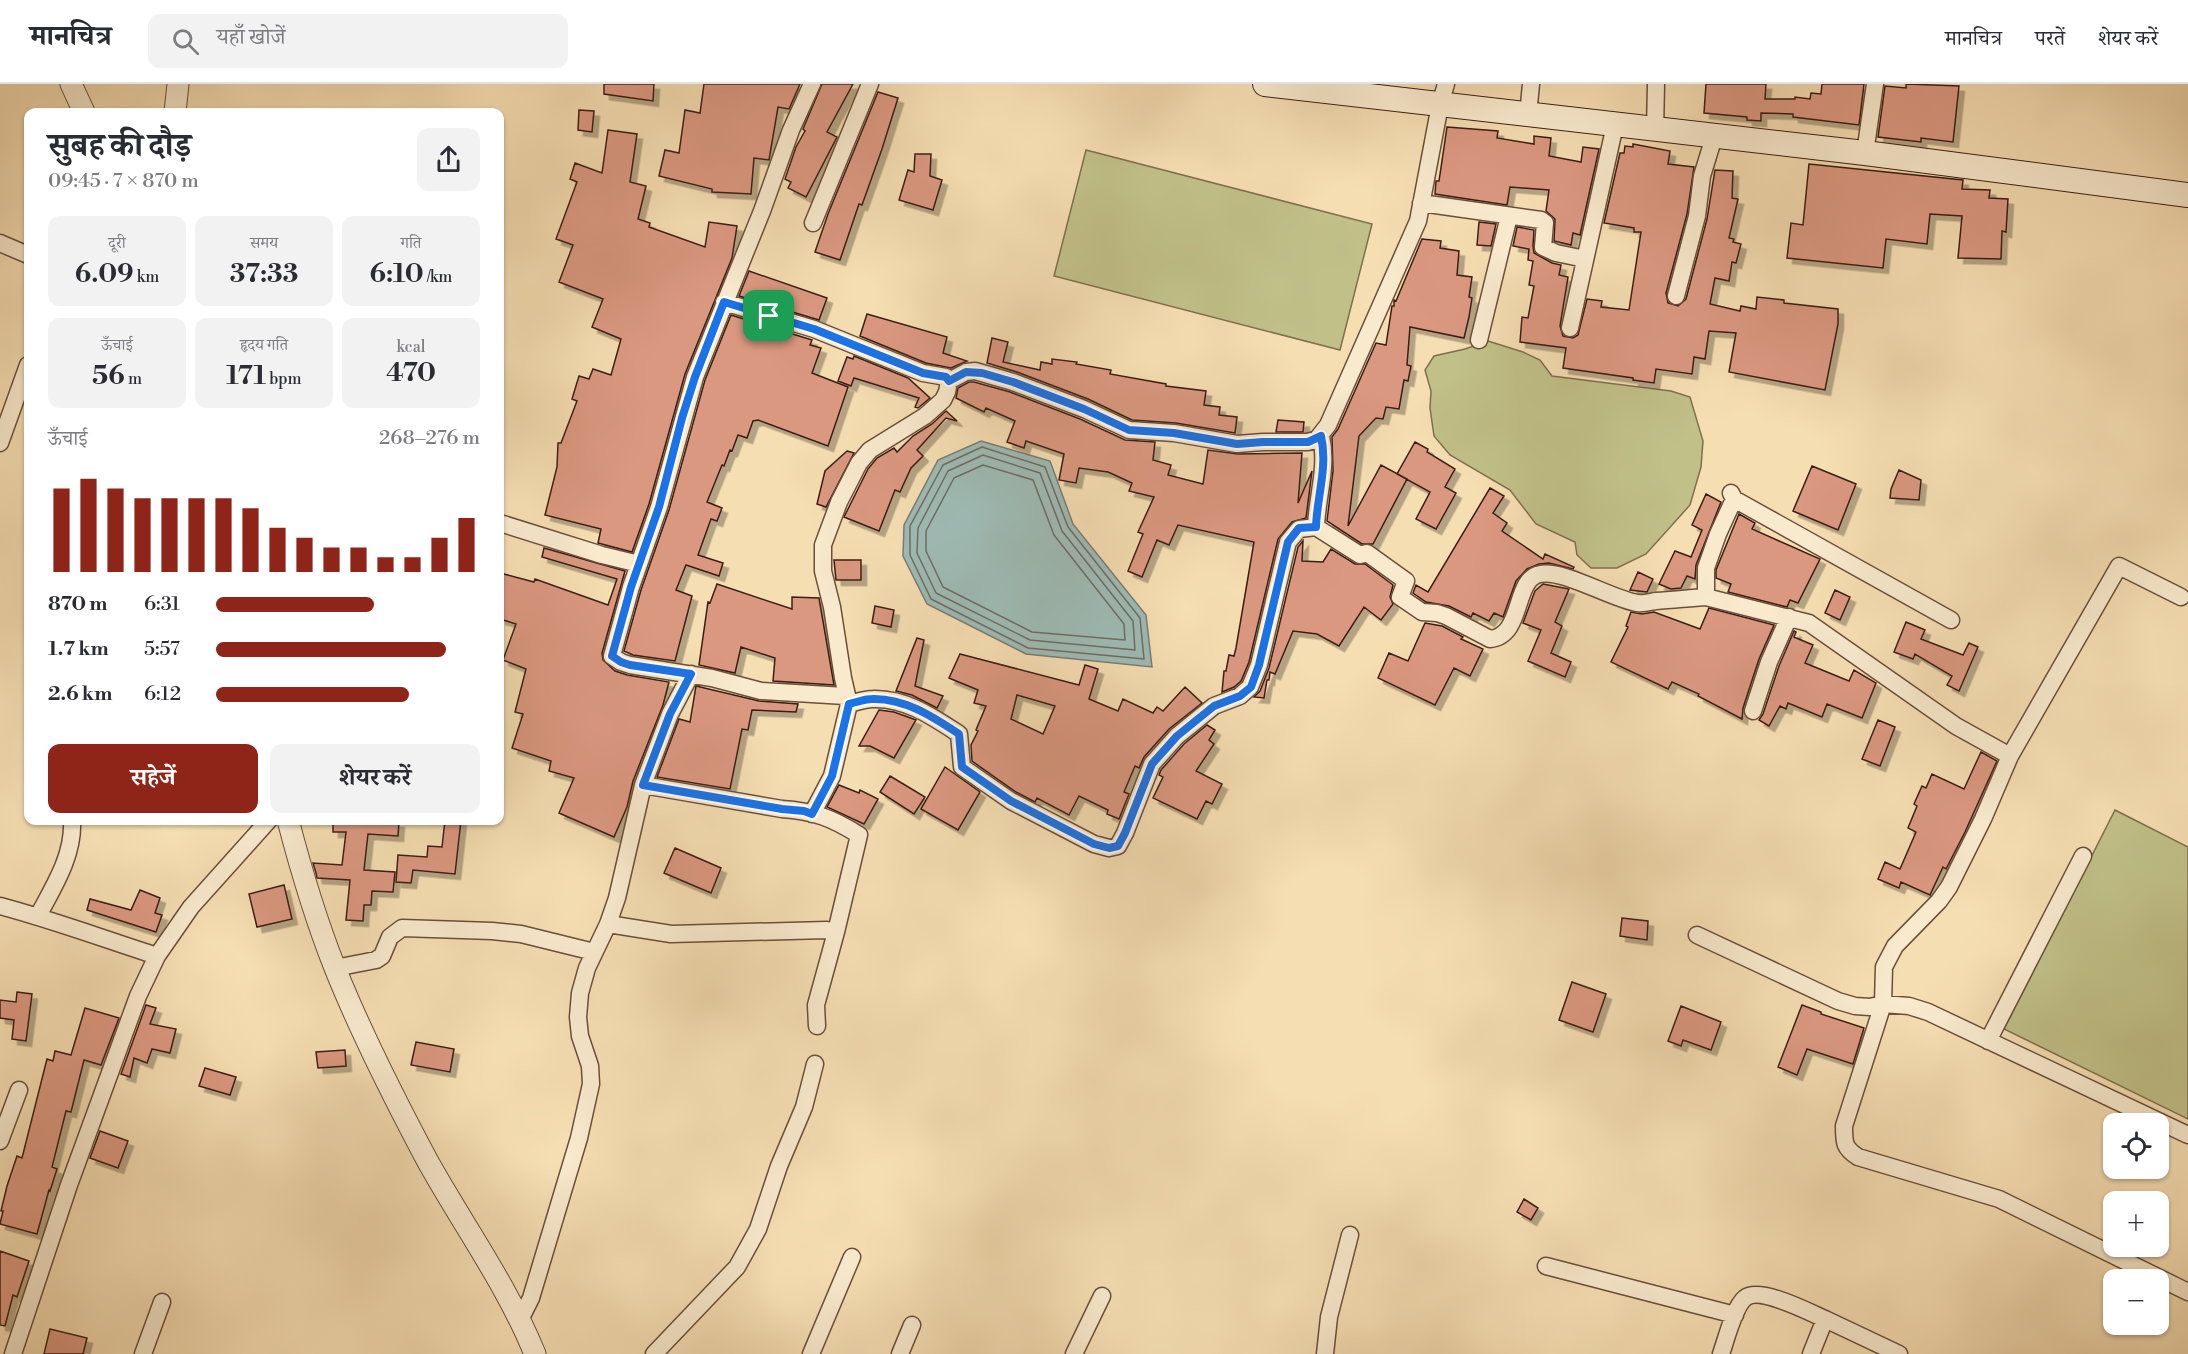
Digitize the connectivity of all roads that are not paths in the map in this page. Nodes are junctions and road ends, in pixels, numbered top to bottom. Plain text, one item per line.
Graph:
1 (71, 84) edge
2 (178, 84) edge
3 (812, 84) edge
4 (870, 84) edge
5 (1265, 84) edge
6 (1531, 84) edge
7 (1656, 84) edge
8 (1875, 84) edge
9 (1443, 94) edge
10 (82, 108) edge
11 (175, 108) edge
12 (1528, 115) junction
13 (1615, 125) junction
14 (1654, 130) junction
15 (1713, 137) junction
16 (1865, 153) junction
17 (2188, 195) edge
18 (1420, 203) junction
19 (1509, 216) junction
20 (813, 223) dead end
21 (0, 243) edge
22 (24, 253) edge
23 (1585, 259) junction
24 (1676, 296) dead end
25 (724, 302) junction
26 (1570, 328) dead end
27 (1479, 340) dead end
28 (24, 376) edge
29 (949, 381) junction
30 (1321, 436) junction
31 (0, 443) edge
32 (504, 524) edge
33 (1316, 527) junction
34 (639, 564) junction
35 (2186, 594) edge
36 (1707, 597) junction
37 (1789, 617) junction
38 (1952, 620) dead end
39 (691, 674) junction
40 (849, 704) junction
41 (1753, 711) dead end
42 (2010, 756) junction
43 (643, 785) junction
44 (812, 814) junction
45 (72, 825) edge
46 (264, 825) edge
47 (289, 825) edge
48 (2083, 855) dead end
49 (0, 906) edge
50 (38, 916) junction
51 (608, 924) junction
52 (827, 930) dead end
53 (1697, 935) dead end
54 (594, 952) junction
55 (157, 956) junction
56 (335, 968) junction
57 (1883, 1004) junction
58 (817, 1026) dead end
59 (1988, 1041) junction
60 (815, 1064) dead end
61 (19, 1090) dead end
62 (2188, 1135) edge
63 (0, 1141) edge
64 (1350, 1235) dead end
65 (852, 1257) dead end
66 (1546, 1266) dead end
67 (2188, 1293) edge
68 (1102, 1296) dead end
69 (162, 1302) dead end
70 (1735, 1315) junction
71 (521, 1318) junction
72 (1825, 1319) junction
73 (912, 1325) dead end
74 (13, 1354) edge
75 (143, 1354) edge
76 (535, 1354) edge
77 (654, 1354) edge
78 (811, 1354) edge
79 (900, 1354) edge
80 (1074, 1354) edge
81 (1325, 1354) edge
82 (1720, 1354) edge
83 (1811, 1354) edge
84 (1899, 1354) edge

1 - 10 street
2 - 11 street
3 - 25 street
4 - 20 street
5 - 9 main road
6 - 12 street
7 - 14 street
8 - 16 street
9 - 12 main road
9 - 18 street
12 - 13 main road
13 - 14 main road
13 - 23 street
14 - 15 main road
15 - 16 main road
15 - 24 street
16 - 17 main road
18 - 19 street
18 - 30 street
19 - 23 street
19 - 27 street
21 - 22 street
23 - 26 street
25 - 29 street
25 - 34 street
28 - 31 street
29 - 30 street
29 - 40 street
30 - 33 street
32 - 34 street
33 - 36 street
33 - 40 street
34 - 39 street
35 - 42 street
36 - 37 street
36 - 38 street
37 - 41 street
37 - 42 street
39 - 40 street
39 - 43 street
40 - 44 street
42 - 57 street
43 - 44 street
43 - 51 street
44 - 58 street
45 - 50 street
46 - 55 street
47 - 56 street
48 - 59 street
49 - 50 street
50 - 55 street
51 - 52 street
51 - 54 street
53 - 57 street
54 - 56 street
54 - 71 street
55 - 74 street
56 - 71 street
57 - 59 street
57 - 67 street
59 - 62 street
60 - 77 street
61 - 63 street
64 - 81 street
65 - 78 street
66 - 70 street
68 - 80 street
69 - 75 street
70 - 72 street
70 - 82 street
71 - 76 street
72 - 83 street
72 - 84 street
73 - 79 street

